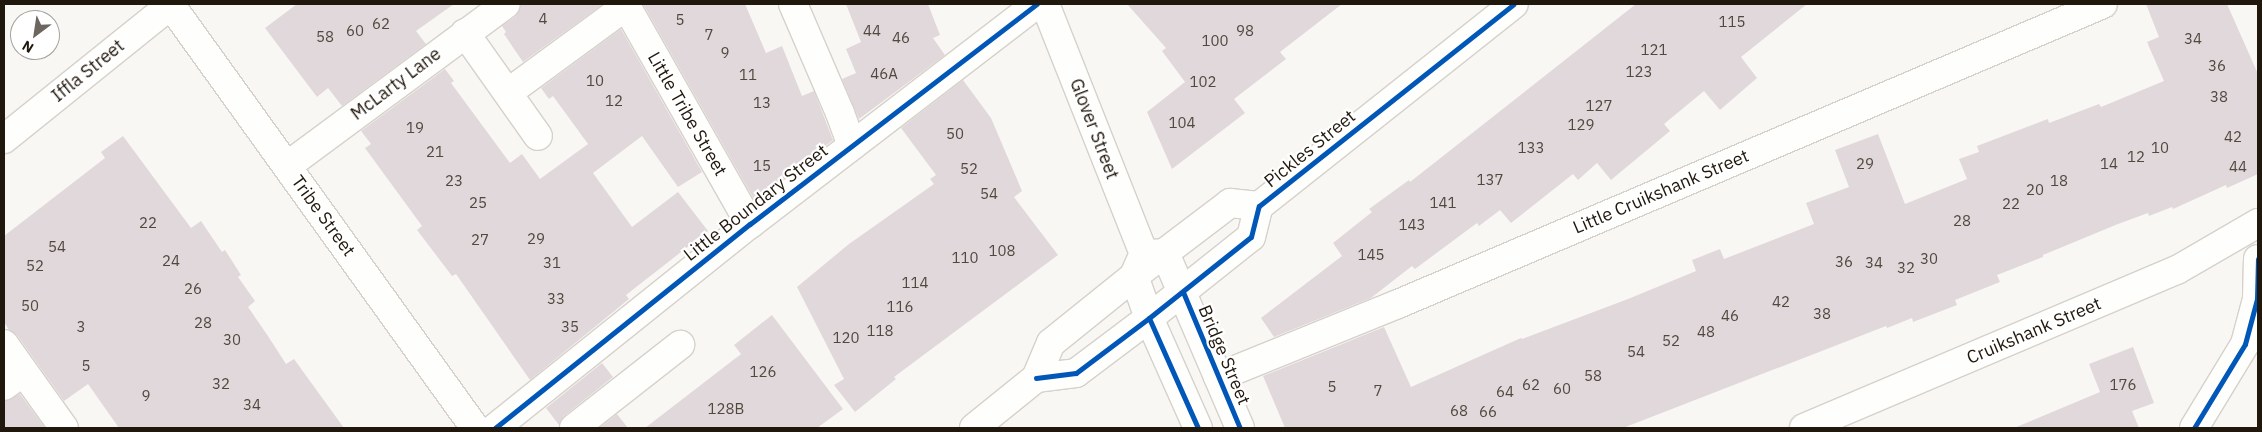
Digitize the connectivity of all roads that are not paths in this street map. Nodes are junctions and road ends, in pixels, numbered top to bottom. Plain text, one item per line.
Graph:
1 (171, 4) edge
2 (506, 4) edge
3 (793, 4) edge
4 (1037, 4) edge
5 (1045, 4) edge
6 (1514, 4) edge
7 (2103, 4) edge
8 (625, 5) edge
9 (465, 33) junction
10 (509, 92) junction
11 (538, 136) dead end
12 (4, 139) edge
13 (852, 146) junction
14 (287, 166) junction
15 (1259, 206) junction
16 (2258, 223) edge
17 (750, 224) junction
18 (2258, 259) edge
19 (1148, 261) junction
20 (1182, 292) junction
21 (1149, 318) junction
22 (4, 344) edge
23 (680, 345) dead end
24 (2249, 346) edge
25 (1218, 377) junction
26 (1036, 378) junction
27 (14, 379) edge
28 (64, 428) edge
29 (475, 428) edge
30 (495, 428) edge
31 (574, 428) edge
32 (974, 428) edge
33 (1198, 428) edge
34 (1240, 428) edge
35 (1804, 428) edge
36 (2194, 428) edge

1 - 12 street, Iffla Street
1 - 14 street, Tribe Street
2 - 9 street, McLarty Lane
3 - 13 street
4 - 13 street, Little Boundary Street
5 - 19 street, Glover Street
6 - 15 street, Pickles Street
7 - 25 street, Little Cruikshank Street
8 - 10 street
8 - 17 street, Little Tribe Street
9 - 10 street
9 - 14 street, McLarty Lane
10 - 11 street
13 - 17 street, Little Boundary Street
14 - 29 street, Tribe Street
15 - 19 street, Pickles Street
15 - 20 street, Pickles Street
16 - 35 street, Cruikshank Street
17 - 30 street, Little Boundary Street
18 - 24 street
19 - 20 street, Bridge Street
19 - 21 street
19 - 26 street, Pickles Street
20 - 21 street, Pickles Street
20 - 25 street, Bridge Street
21 - 26 street, Pickles Street
21 - 33 street
22 - 27 street
23 - 31 street
24 - 36 street
25 - 34 street, Bridge Street
26 - 32 street, Pickles Street
27 - 28 street

